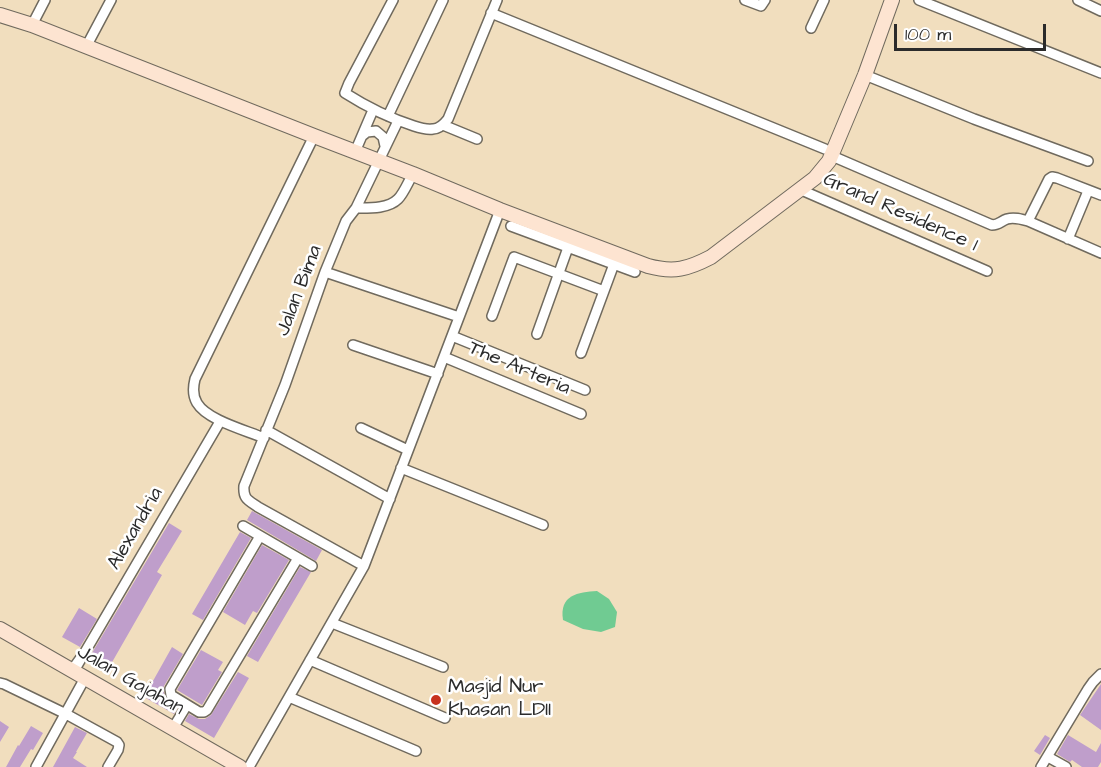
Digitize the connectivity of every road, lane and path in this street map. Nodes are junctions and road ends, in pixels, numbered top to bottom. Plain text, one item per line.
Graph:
1 (45, 0) edge
2 (111, 0) edge
3 (393, 0) edge
4 (443, 0) edge
5 (497, 0) edge
6 (746, 0) edge
7 (765, 0) edge
8 (824, 0) edge
9 (892, 0) edge
10 (920, 0) edge
11 (1078, 0) edge
12 (1101, 11) edge
13 (491, 13) junction
14 (0, 15) edge
15 (32, 25) junction
16 (812, 28) dead end
17 (86, 47) junction
18 (1101, 73) edge
19 (865, 75) junction
20 (373, 110) junction
21 (388, 116) junction
22 (398, 121) junction
23 (443, 125) junction
24 (314, 136) junction
25 (361, 138) junction
26 (477, 139) dead end
27 (355, 152) junction
28 (829, 152) junction
29 (381, 155) junction
30 (1088, 161) dead end
31 (412, 174) junction
32 (800, 189) junction
33 (1088, 190) junction
34 (1101, 195) edge
35 (356, 208) junction
36 (500, 210) junction
37 (1028, 220) junction
38 (511, 226) dead end
39 (1068, 239) junction
40 (570, 242) junction
41 (1101, 254) edge
42 (614, 264) junction
43 (987, 271) dead end
44 (325, 272) junction
45 (634, 272) dead end
46 (558, 274) junction
47 (604, 291) junction
48 (492, 316) dead end
49 (459, 317) junction
50 (537, 334) dead end
51 (452, 336) junction
52 (353, 345) dead end
53 (581, 353) dead end
54 (444, 357) junction
55 (438, 374) junction
56 (585, 390) dead end
57 (581, 414) dead end
58 (218, 425) dead end
59 (361, 428) dead end
60 (265, 434) junction
61 (408, 450) junction
62 (402, 468) junction
63 (390, 499) junction
64 (543, 525) dead end
65 (243, 526) dead end
66 (260, 536) junction
67 (298, 558) junction
68 (312, 566) dead end
69 (364, 566) junction
70 (332, 623) junction
71 (0, 629) edge
72 (310, 660) junction
73 (442, 667) dead end
74 (77, 673) junction
75 (1101, 674) edge
76 (0, 683) edge
77 (289, 697) junction
78 (187, 705) junction
79 (66, 714) junction
80 (445, 718) dead end
81 (173, 728) junction
82 (416, 751) dead end
83 (1048, 757) junction
84 (36, 767) edge
85 (108, 767) edge
86 (240, 767) edge
87 (249, 767) edge
88 (1041, 767) edge
89 (1066, 767) edge

1 - 15 street
2 - 17 street
3 - 20 street
4 - 21 street
5 - 13 street
6 - 7 street
8 - 16 street
9 - 19 street
10 - 18 street
11 - 12 street
13 - 23 street
13 - 28 street
14 - 15 street
15 - 17 street
17 - 24 street
19 - 28 street
19 - 30 street
20 - 21 street
20 - 25 street
21 - 22 street
22 - 23 street
22 - 29 street, Jalan Bima
23 - 26 street
24 - 27 street
24 - 60 street
25 - 27 street
25 - 29 street
27 - 29 street
28 - 32 street
28 - 37 street
29 - 31 street
29 - 35 street, Jalan Bima
31 - 35 street
31 - 36 street
32 - 40 street
32 - 43 street, Grand Residence 1
33 - 34 street
33 - 37 street
33 - 39 street
35 - 44 street, Jalan Bima
36 - 40 street
36 - 49 street
37 - 39 street
38 - 40 street
39 - 41 street
40 - 42 street
40 - 46 street
42 - 45 street
42 - 47 street
44 - 49 street
44 - 60 street, Jalan Bima
46 - 47 street
46 - 48 street
46 - 50 street
47 - 53 street
49 - 51 street
51 - 54 street
51 - 56 street
52 - 55 street
54 - 55 street
54 - 57 street, The Arteria
55 - 61 street
58 - 74 street, Alexandria
59 - 61 street
60 - 63 street
60 - 69 street, Jalan Bima
61 - 62 street
62 - 63 street
62 - 64 street
63 - 69 street
65 - 66 street
66 - 67 street
66 - 78 street
67 - 68 street
67 - 78 street
69 - 70 street
70 - 72 street
70 - 73 street
71 - 74 street, Jalan Gajahan
72 - 77 street
72 - 80 street
74 - 79 street, Alexandria
74 - 81 street, Jalan Gajahan
75 - 83 street
76 - 79 street
77 - 82 street
77 - 87 street
78 - 81 street
79 - 84 street, Alexandria
79 - 85 street
81 - 86 street, Jalan Gajahan
83 - 88 street
83 - 89 street

